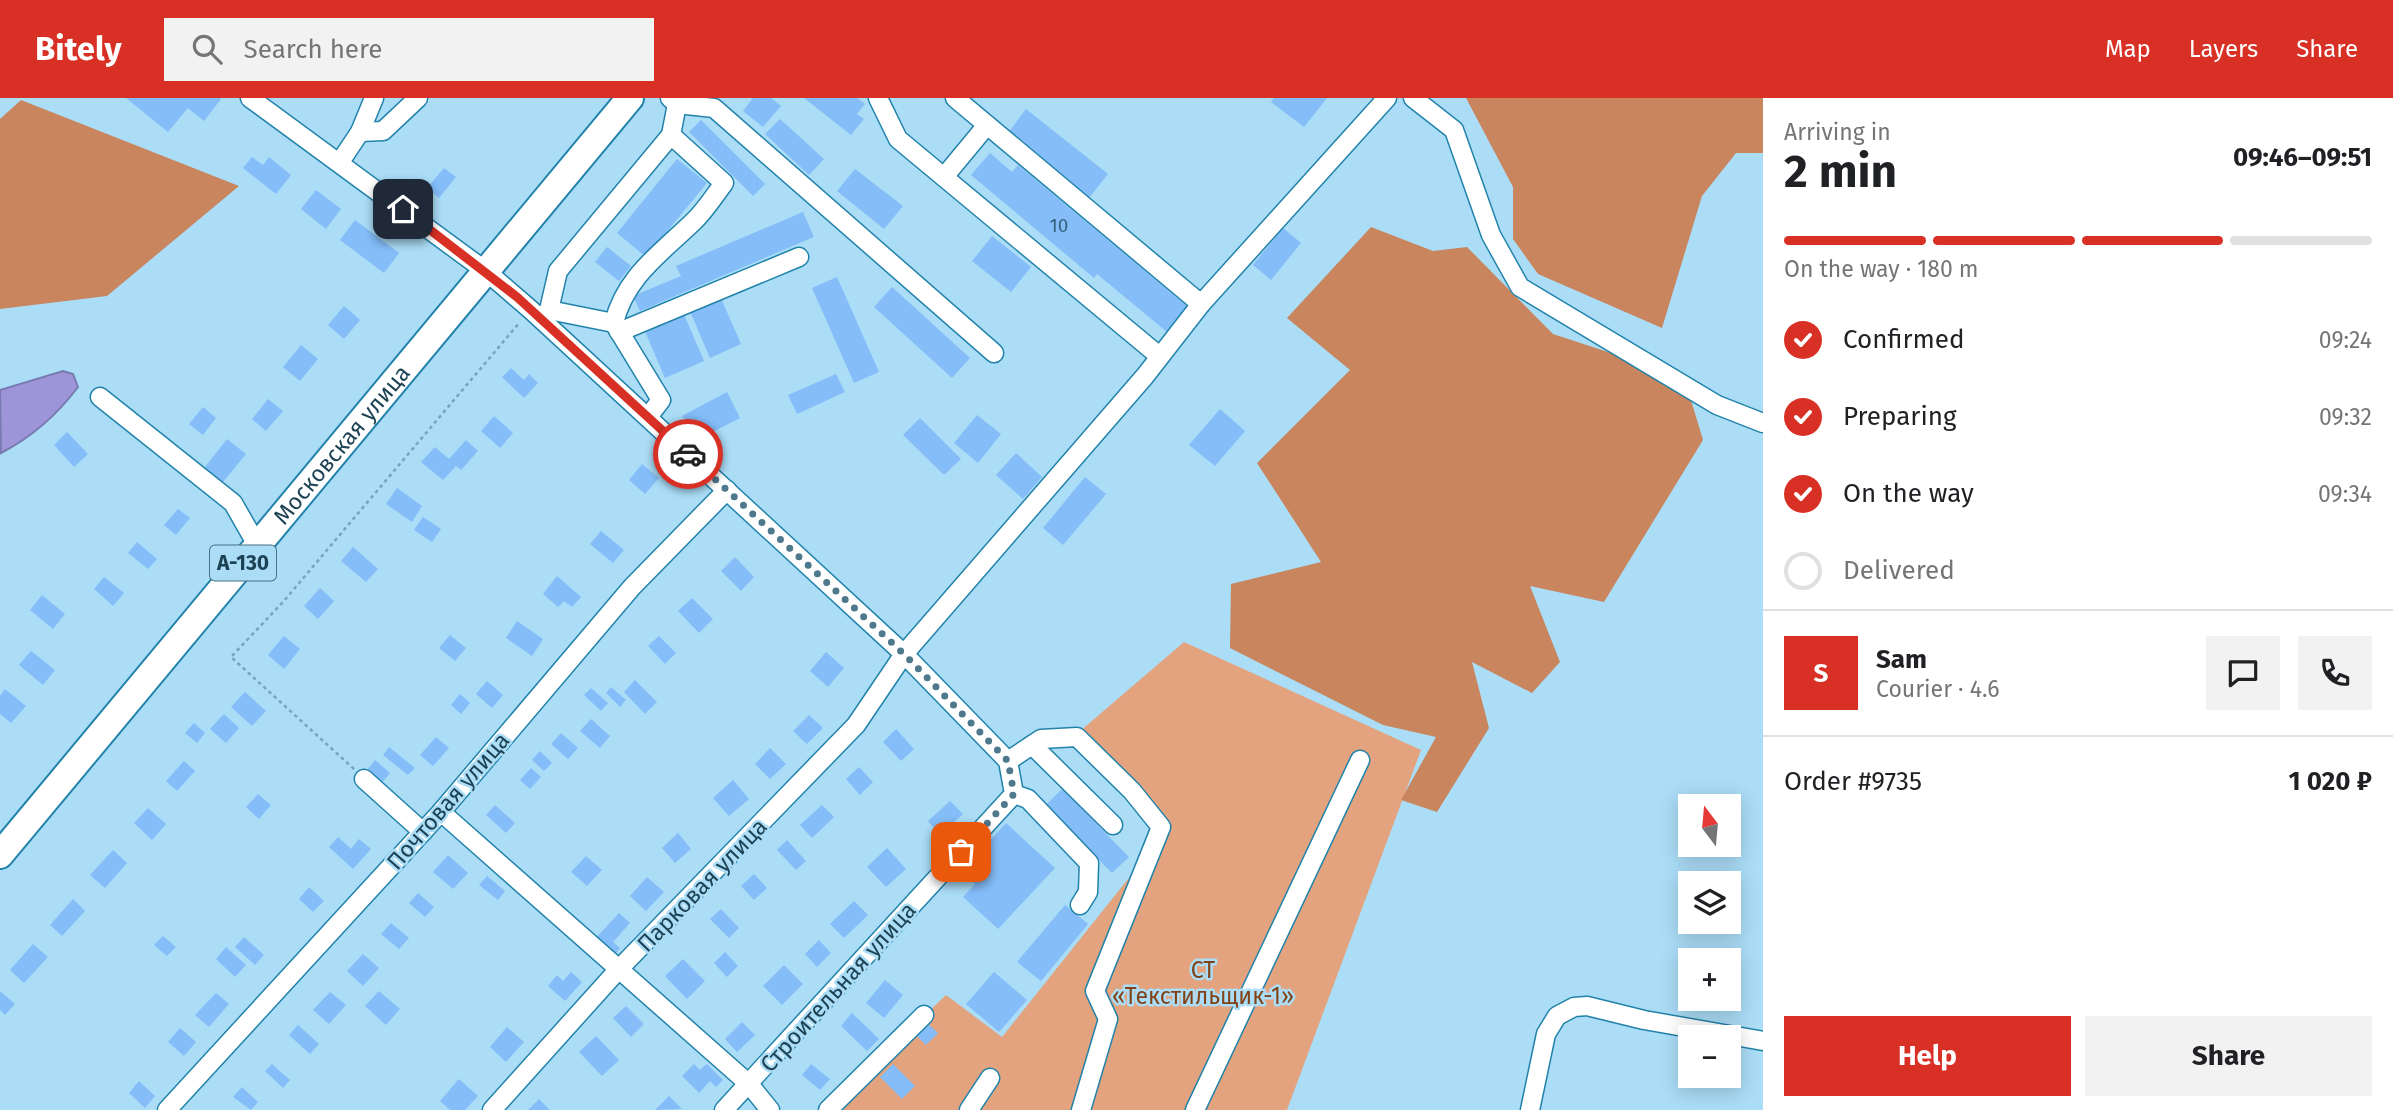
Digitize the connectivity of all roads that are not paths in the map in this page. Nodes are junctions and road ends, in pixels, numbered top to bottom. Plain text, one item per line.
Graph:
1 (250, 98) edge
2 (374, 98) edge
3 (418, 98) edge
4 (630, 98) edge
5 (878, 98) edge
6 (955, 98) edge
7 (1387, 98) edge
8 (1413, 98) edge
9 (673, 101) edge
10 (987, 125) junction
11 (360, 132) junction
12 (671, 135) junction
13 (340, 162) junction
14 (944, 177) junction
15 (799, 257) dead end
16 (487, 272) junction
17 (1201, 304) junction
18 (540, 313) junction
19 (617, 327) junction
20 (994, 353) dead end
21 (1158, 355) junction
22 (100, 397) dead end
23 (648, 417) junction
24 (1763, 423) edge
25 (726, 490) junction
26 (257, 545) junction
27 (904, 654) junction
28 (1032, 745) junction
29 (1360, 760) dead end
30 (1008, 761) junction
31 (364, 779) road end
32 (1014, 794) junction
33 (441, 812) junction
34 (1113, 825) dead end
35 (423, 832) junction
36 (0, 855) edge
37 (1080, 905) dead end
38 (618, 970) junction
39 (924, 1015) dead end
40 (1763, 1041) edge
41 (990, 1078) dead end
42 (749, 1084) junction
43 (167, 1110) edge
44 (492, 1110) edge
45 (724, 1110) edge
46 (770, 1110) edge
47 (828, 1110) edge
48 (969, 1110) edge
49 (1081, 1110) edge
50 (1195, 1110) edge
51 (1530, 1110) edge

1 - 13 street
2 - 11 street
3 - 11 street
4 - 16 highway, Московская улица / А-130
5 - 14 street
6 - 10 street
7 - 17 street, Парковая улица
8 - 24 street
9 - 12 street
9 - 20 street
10 - 14 street
10 - 17 street
11 - 13 street
12 - 18 street
12 - 19 street
13 - 16 street
14 - 21 street
15 - 19 street
16 - 18 street
16 - 26 highway, Московская улица / А-130
17 - 21 street, Парковая улица
18 - 19 street
18 - 23 street
19 - 23 street
21 - 27 street, Парковая улица
22 - 26 street
23 - 25 street
25 - 27 street
25 - 33 street, Почтовая улица
26 - 36 highway, Московская улица / А-130
27 - 30 street
27 - 38 street, Парковая улица
28 - 30 street
28 - 34 street
28 - 49 street
29 - 50 street
30 - 32 street
31 - 35 street
32 - 37 street
32 - 42 street, Строительная улица
33 - 35 street, Почтовая улица
33 - 38 street
35 - 43 street, Почтовая улица
38 - 42 street
38 - 44 street, Парковая улица
39 - 47 street
40 - 51 street
41 - 48 street
42 - 45 street, Строительная улица
42 - 46 street

